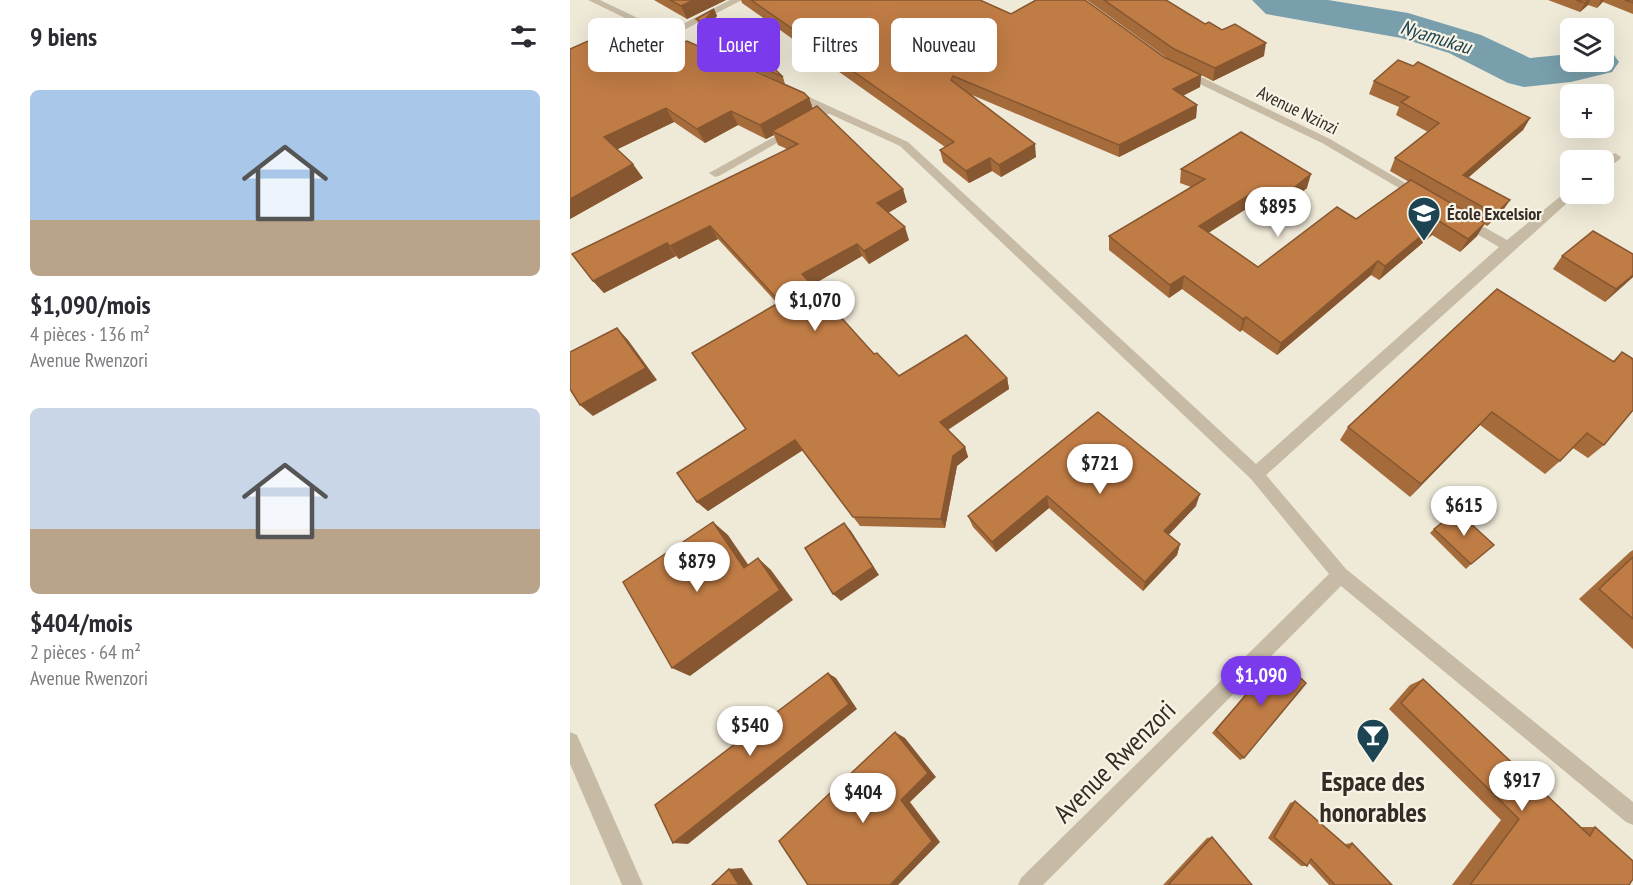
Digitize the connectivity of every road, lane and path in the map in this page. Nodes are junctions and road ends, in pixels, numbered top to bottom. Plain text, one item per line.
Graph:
1 (593, 0) edge
2 (737, 0) edge
3 (630, 18) edge
4 (685, 26) edge
5 (1168, 66) edge
6 (779, 87) edge
7 (830, 110) junction
8 (715, 173) dead end
9 (1427, 200) edge
10 (1560, 203) edge
11 (1457, 217) edge
12 (1508, 246) junction
13 (1256, 474) junction
14 (1340, 575) junction
15 (570, 742) edge
16 (1633, 815) edge
17 (633, 885) edge
18 (1028, 885) edge

1 - 3 street
2 - 4 street
5 - 9 street, Avenue Nzinzi
6 - 7 street
7 - 8 street
7 - 13 street
10 - 12 street
11 - 12 street
12 - 13 street
13 - 14 street
14 - 16 street
14 - 18 street, Avenue Rwenzori
15 - 17 street

